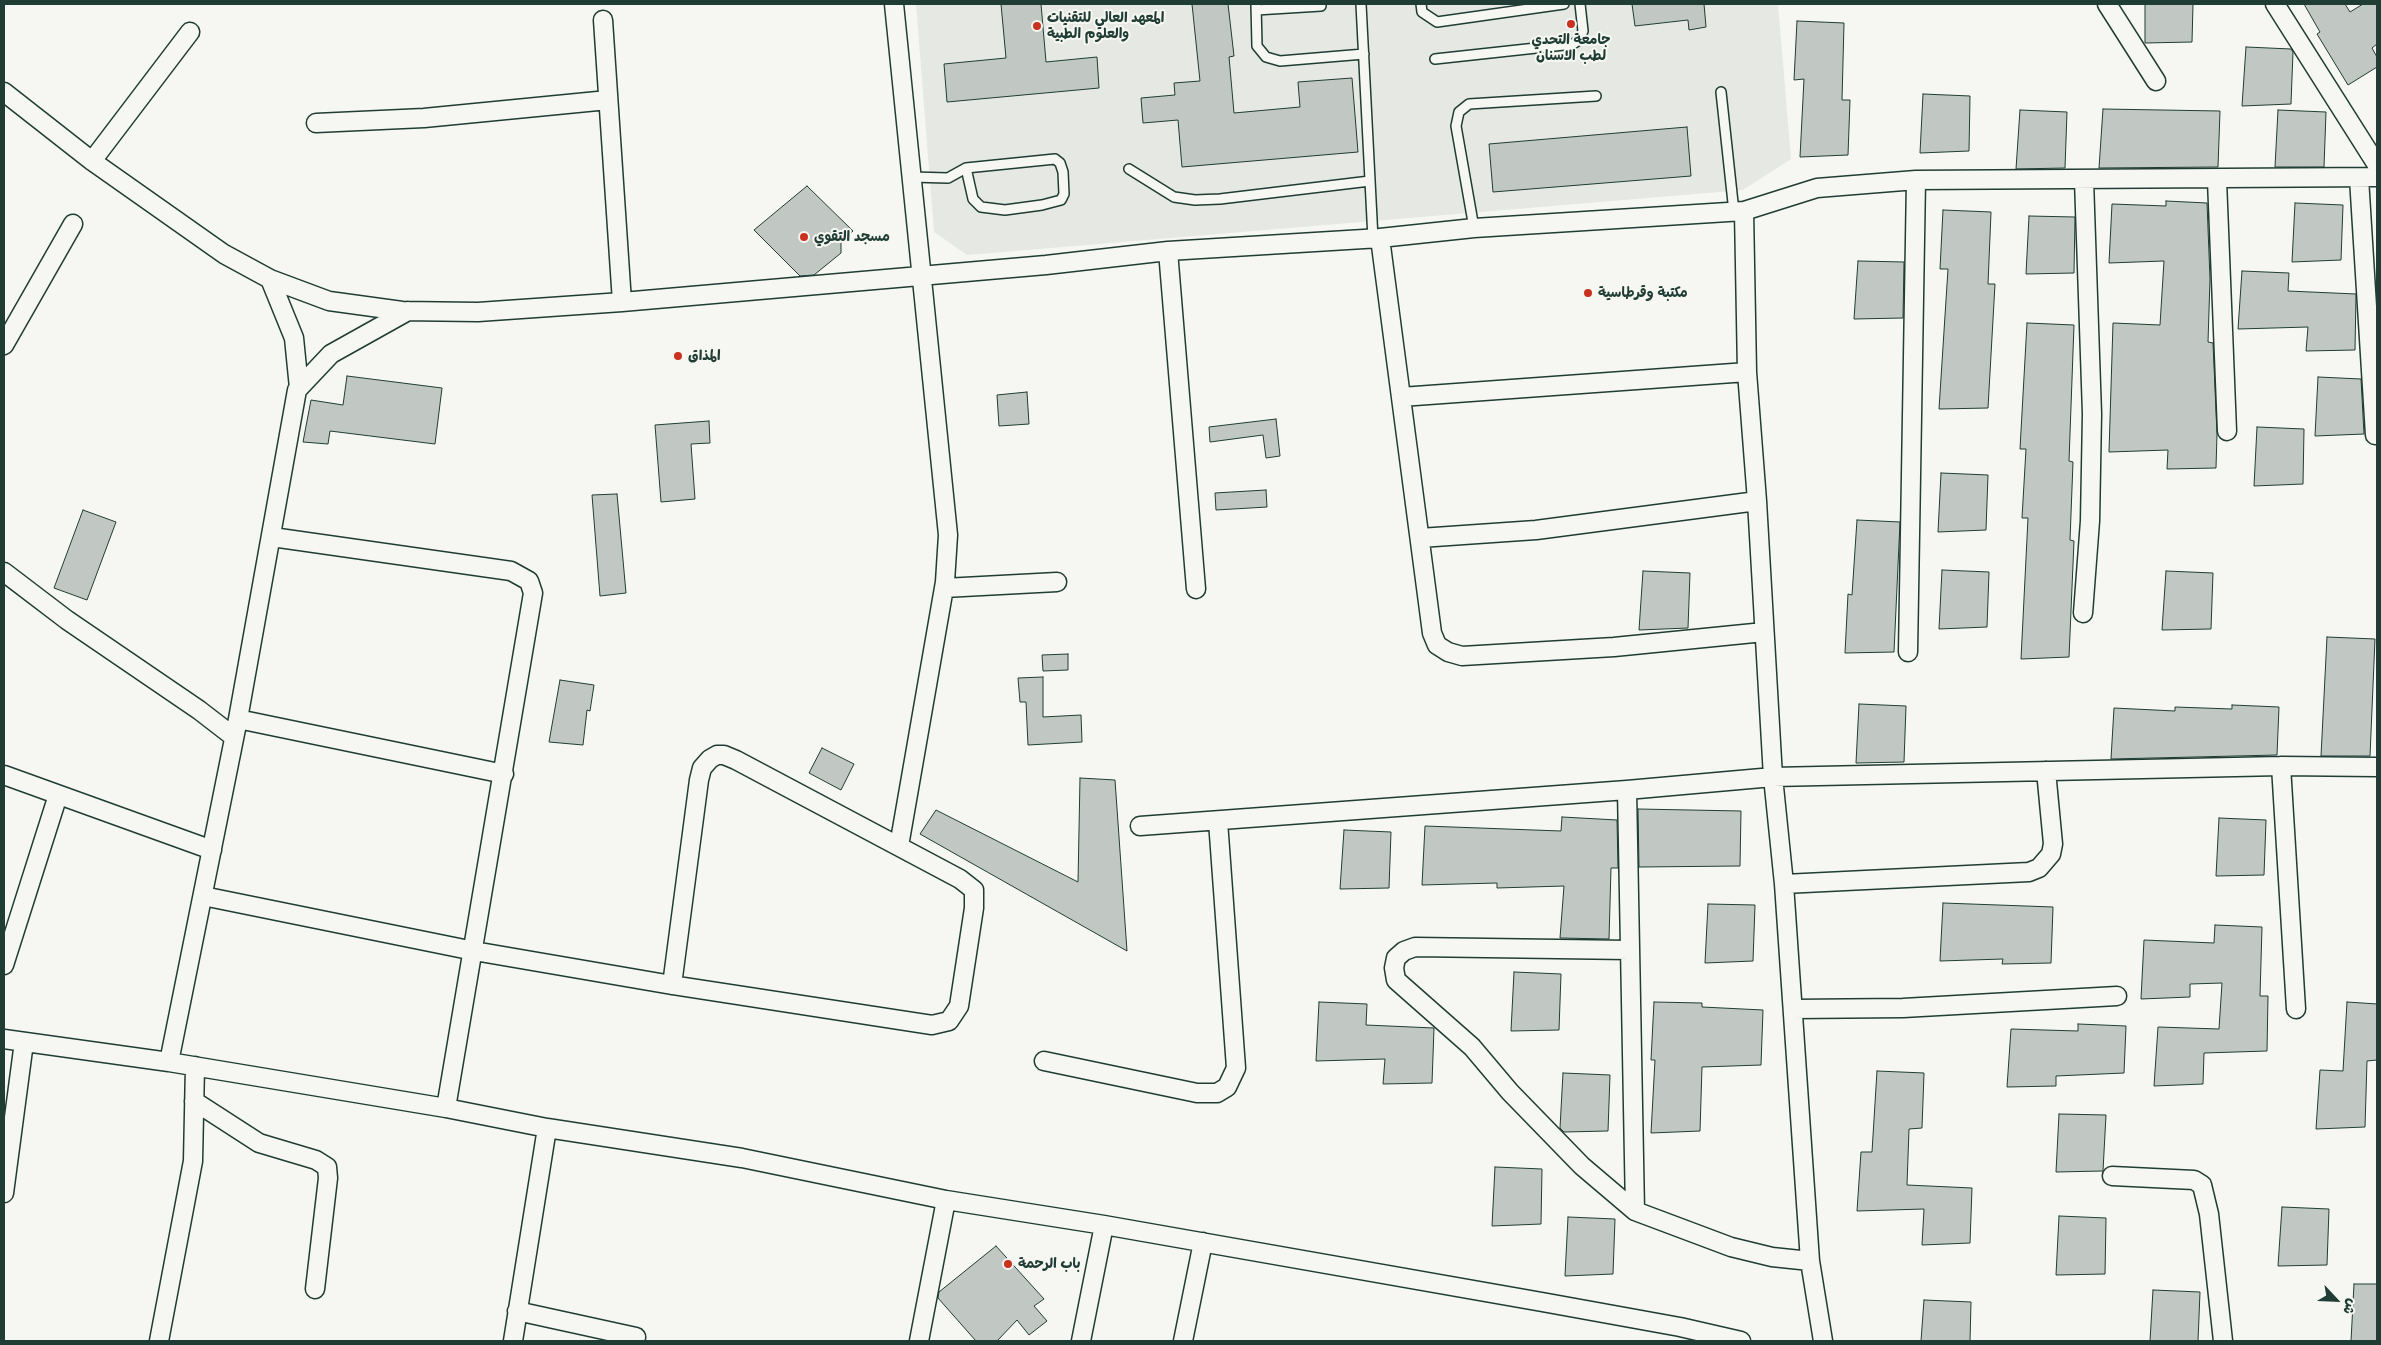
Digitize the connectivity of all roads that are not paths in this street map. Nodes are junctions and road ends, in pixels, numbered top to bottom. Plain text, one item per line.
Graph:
1 (894, 4) edge
2 (1361, 4) edge
3 (1421, 4) edge
4 (1564, 4) edge
5 (1580, 4) edge
6 (2107, 4) edge
7 (2275, 4) edge
8 (1322, 6) dead end
9 (1256, 7) edge
10 (603, 20) dead end
11 (190, 32) dead end
12 (1364, 54) junction
13 (1435, 59) dead end
14 (2156, 80) dead end
15 (4, 92) edge
16 (1721, 92) dead end
17 (1596, 96) dead end
18 (608, 100) junction
19 (316, 123) dead end
20 (92, 161) junction
21 (2377, 166) edge
22 (966, 168) junction
23 (1129, 169) dead end
24 (912, 177) junction
25 (2377, 177) edge
26 (2359, 178) junction
27 (1916, 180) junction
28 (2084, 180) junction
29 (2217, 180) junction
30 (1370, 181) junction
31 (1739, 211) junction
32 (73, 224) dead end
33 (1474, 228) junction
34 (1377, 238) junction
35 (1168, 251) junction
36 (921, 276) junction
37 (270, 279) junction
38 (622, 302) junction
39 (408, 311) junction
40 (4, 345) edge
41 (1747, 372) junction
42 (299, 388) junction
43 (1401, 397) junction
44 (2228, 431) dead end
45 (2376, 435) dead end
46 (1757, 501) junction
47 (272, 536) junction
48 (1420, 538) junction
49 (4, 572) edge
50 (1057, 582) dead end
51 (944, 588) junction
52 (1196, 589) dead end
53 (2083, 613) dead end
54 (1764, 632) junction
55 (1908, 652) dead end
56 (238, 719) junction
57 (234, 737) junction
58 (2281, 766) junction
59 (2377, 767) edge
60 (2046, 772) junction
61 (504, 774) junction
62 (4, 775) edge
63 (1773, 776) junction
64 (1627, 790) junction
65 (58, 795) junction
66 (1218, 820) junction
67 (1140, 826) dead end
68 (899, 846) junction
69 (212, 850) junction
70 (1784, 884) junction
71 (203, 896) junction
72 (1629, 950) junction
73 (474, 951) junction
74 (4, 965) edge
75 (672, 984) junction
76 (2117, 996) dead end
77 (1793, 1009) junction
78 (2296, 1009) dead end
79 (4, 1039) edge
80 (24, 1042) junction
81 (1044, 1061) dead end
82 (169, 1062) junction
83 (195, 1066) junction
84 (194, 1101) junction
85 (446, 1108) junction
86 (547, 1128) junction
87 (2112, 1176) dead end
88 (4, 1193) edge
89 (946, 1200) junction
90 (1635, 1211) junction
91 (1104, 1225) junction
92 (1203, 1242) junction
93 (1810, 1261) junction
94 (314, 1289) dead end
95 (517, 1311) junction
96 (636, 1337) dead end
97 (159, 1341) edge
98 (513, 1341) edge
99 (919, 1341) edge
100 (1081, 1341) edge
101 (1183, 1341) edge
102 (1741, 1341) edge
103 (1823, 1341) edge
104 (2223, 1341) edge

1 - 24 street
2 - 12 lane
3 - 4 lane
5 - 13 lane
6 - 14 street
7 - 21 street
8 - 9 lane
9 - 12 lane
10 - 18 street
11 - 20 street
12 - 30 lane
15 - 20 street
16 - 31 lane
17 - 33 lane
18 - 19 street
18 - 38 street
20 - 37 street
22 - 22 lane
22 - 24 lane
23 - 30 lane
24 - 36 street
25 - 26 street
26 - 29 street
26 - 45 street
27 - 28 street
27 - 31 street
27 - 55 street
28 - 29 street
28 - 53 street
29 - 44 street
30 - 34 lane
31 - 33 street
31 - 41 street
32 - 40 street
33 - 34 street
34 - 35 street
34 - 43 street
35 - 36 street
35 - 52 street
36 - 38 street
36 - 51 street
37 - 39 street
37 - 42 street
38 - 39 street
39 - 42 street
41 - 43 street
41 - 46 street
42 - 47 street
43 - 48 street
46 - 48 street
46 - 54 street
47 - 56 street
47 - 61 street
48 - 54 street
49 - 57 street
50 - 51 street
51 - 68 street
54 - 63 street
56 - 57 street
56 - 61 street
57 - 69 street
58 - 59 street
58 - 60 street
58 - 78 street
60 - 63 street
60 - 70 street
61 - 73 street
62 - 65 street
63 - 64 street
63 - 70 street
64 - 66 street
64 - 72 street
65 - 69 street
65 - 74 street
66 - 67 street
66 - 81 street
68 - 75 street
68 - 75 street
69 - 71 street
70 - 77 street
71 - 73 street
71 - 82 street
72 - 90 street
72 - 90 street
73 - 75 street
73 - 85 street
76 - 77 street
77 - 93 street
79 - 80 street
80 - 82 street
80 - 88 street
82 - 83 street
83 - 84 street
83 - 85 street
84 - 94 street
84 - 97 street
85 - 86 street
86 - 89 street
86 - 95 street
87 - 104 street
89 - 91 street
89 - 99 street
90 - 93 street
91 - 92 street
91 - 100 street
92 - 101 street
92 - 102 street
93 - 103 street
95 - 96 street
95 - 98 street

